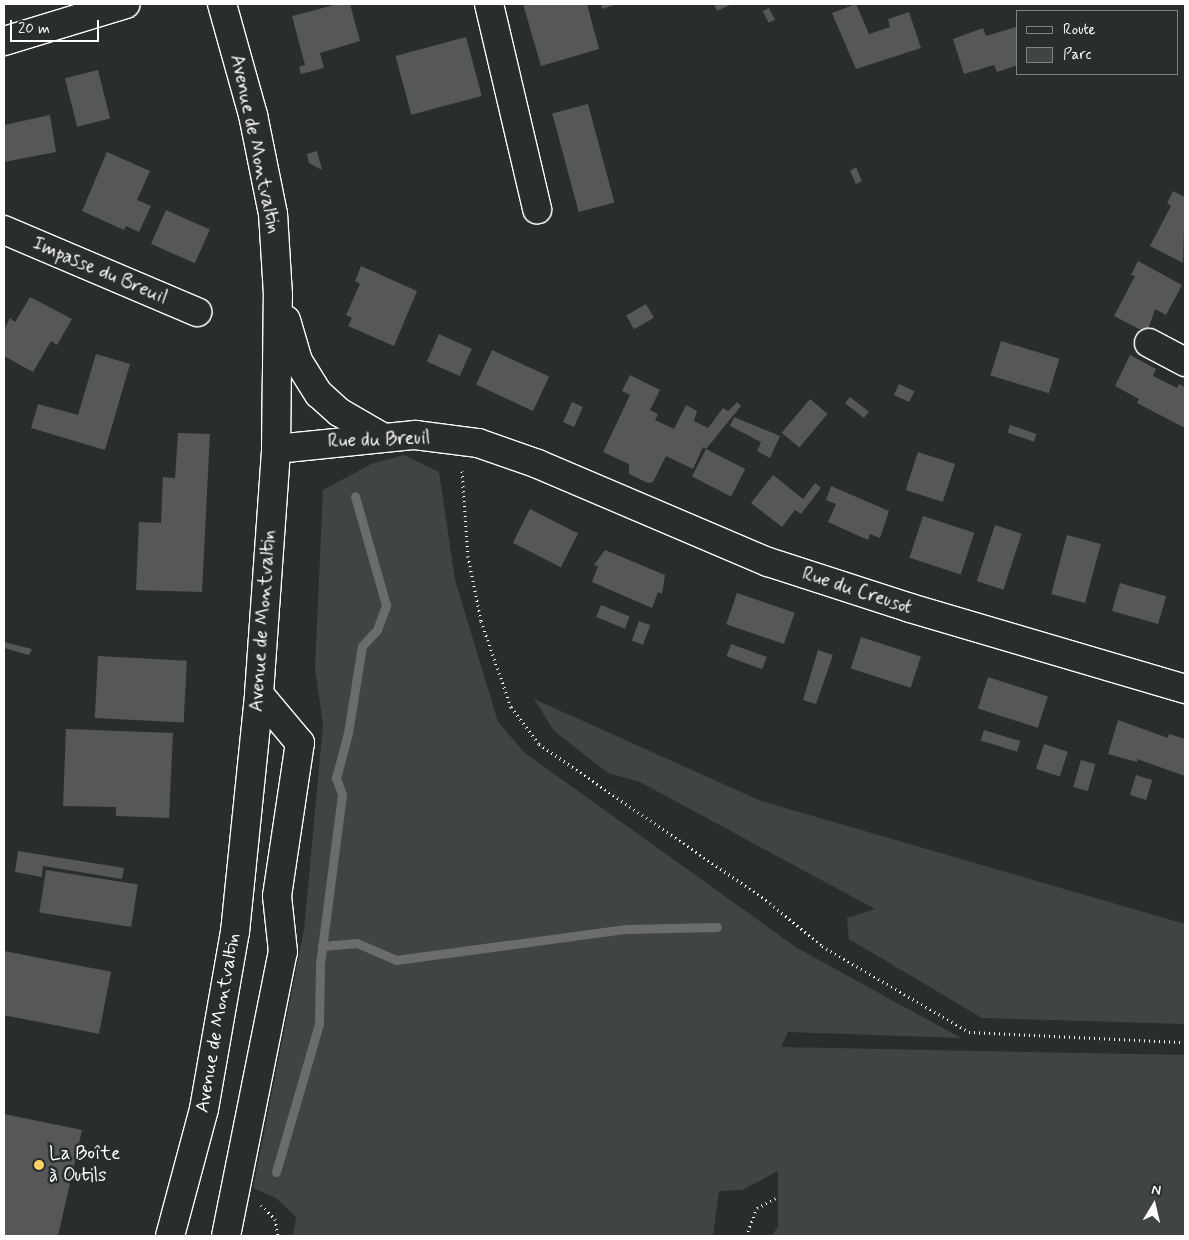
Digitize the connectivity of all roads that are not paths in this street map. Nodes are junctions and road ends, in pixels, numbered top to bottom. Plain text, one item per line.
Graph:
1 (126, 4) edge
2 (222, 4) edge
3 (490, 4) edge
4 (4, 41) edge
5 (537, 209) dead end
6 (4, 230) edge
7 (278, 295) junction
8 (197, 312) dead end
9 (1149, 343) dead end
10 (1185, 362) edge
11 (382, 437) junction
12 (276, 449) junction
13 (538, 464) joint
14 (1185, 689) edge
15 (259, 694) junction
16 (170, 1236) edge
17 (226, 1236) edge

1 - 4 street
2 - 7 street, Avenue de Montvaltin
3 - 5 street
6 - 8 street, Impasse du Breuil
7 - 11 street
7 - 12 street, Avenue de Montvaltin
9 - 10 street
11 - 12 street, Rue du Breuil
11 - 13 street, Rue du Breuil
12 - 15 street, Avenue de Montvaltin
13 - 14 street, Rue du Creusot
15 - 16 street, Avenue de Montvaltin
15 - 17 street

